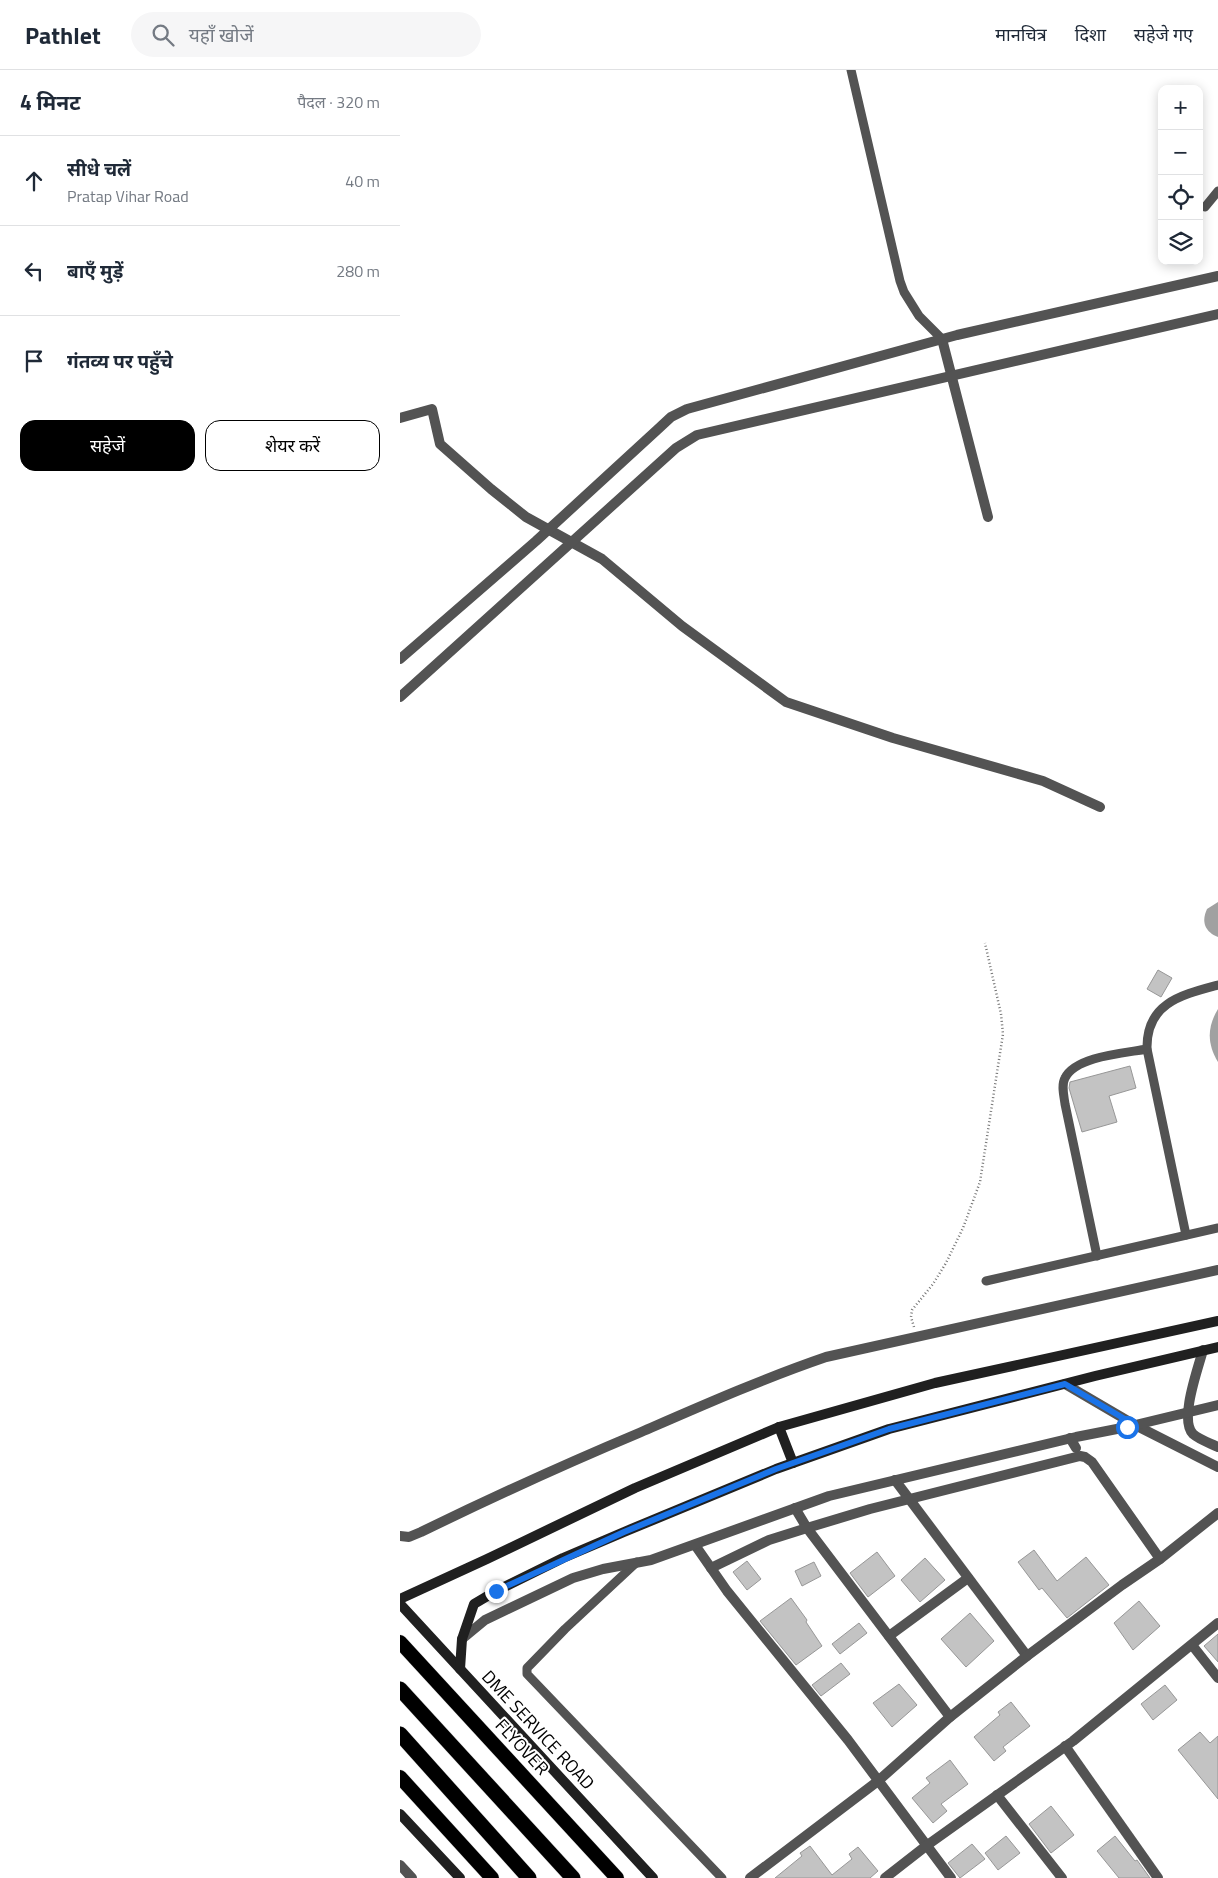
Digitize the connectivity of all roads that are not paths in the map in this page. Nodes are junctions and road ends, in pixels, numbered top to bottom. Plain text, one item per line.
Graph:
1 (852, 70) edge
2 (1218, 191) edge
3 (1205, 207) dead end
4 (1218, 276) edge
5 (1218, 314) edge
6 (942, 339) junction
7 (952, 375) junction
8 (400, 418) edge
9 (988, 516) dead end
10 (548, 530) junction
11 (572, 543) junction
12 (400, 659) edge
13 (400, 697) edge
14 (1100, 807) dead end
15 (1218, 986) edge
16 (1147, 1049) junction
17 (1218, 1228) edge
18 (1186, 1235) junction
19 (1098, 1256) junction
20 (1218, 1270) edge
21 (986, 1281) dead end
22 (1218, 1321) edge
23 (1218, 1347) edge
24 (1203, 1350) junction
25 (1065, 1384) junction
26 (1218, 1405) edge
27 (1187, 1411) junction
28 (1135, 1425) junction
29 (780, 1428) junction
30 (1070, 1438) junction
31 (1218, 1447) edge
32 (1078, 1452) junction
33 (793, 1463) junction
34 (1218, 1467) edge
35 (895, 1480) junction
36 (910, 1499) junction
37 (795, 1508) junction
38 (1218, 1513) edge
39 (807, 1528) junction
40 (400, 1536) edge
41 (695, 1545) junction
42 (1160, 1559) junction
43 (637, 1562) junction
44 (711, 1568) junction
45 (968, 1578) junction
46 (400, 1599) edge
47 (400, 1604) edge
48 (1218, 1623) edge
49 (890, 1636) junction
50 (462, 1639) junction
51 (400, 1642) edge
52 (1192, 1645) junction
53 (1027, 1656) junction
54 (460, 1670) junction
55 (1218, 1678) edge
56 (400, 1690) edge
57 (950, 1717) junction
58 (400, 1734) edge
59 (1065, 1746) junction
60 (400, 1777) edge
61 (878, 1781) junction
62 (997, 1795) junction
63 (400, 1814) edge
64 (926, 1846) junction
65 (400, 1865) edge
66 (412, 1878) edge
67 (460, 1878) edge
68 (492, 1878) edge
69 (529, 1878) edge
70 (573, 1878) edge
71 (616, 1878) edge
72 (653, 1878) edge
73 (722, 1878) edge
74 (750, 1878) edge
75 (885, 1878) edge
76 (951, 1878) edge
77 (1062, 1878) edge
78 (1158, 1878) edge

1 - 6 lane
2 - 3 lane
4 - 6 street
5 - 7 street
6 - 7 street
6 - 10 street
7 - 9 street
7 - 11 street
8 - 10 street
10 - 11 street
10 - 12 street
11 - 13 street
11 - 14 street
15 - 16 lane
16 - 18 lane
16 - 19 lane
17 - 18 lane
18 - 19 lane
19 - 21 lane
20 - 40 street
22 - 29 main road
23 - 24 main road
24 - 25 main road
24 - 27 street
25 - 28 street
25 - 33 main road
26 - 27 street
27 - 28 street
27 - 31 street
28 - 30 street
28 - 34 street
29 - 33 main road
29 - 46 main road
30 - 32 street
30 - 35 street
32 - 36 street
32 - 42 street
33 - 50 main road
35 - 36 street
35 - 37 street
36 - 39 street
36 - 45 street
37 - 39 street
37 - 41 street
38 - 42 street
39 - 44 street
39 - 49 street
41 - 43 street
41 - 44 street
42 - 53 street
43 - 50 street
43 - 73 lane
44 - 61 street
45 - 49 street
45 - 53 street
47 - 54 main road, DME SERVICE ROAD
48 - 52 street
49 - 57 street
50 - 54 main road
51 - 71 highway, FLYOVER
52 - 55 street
52 - 59 street
53 - 57 street
54 - 72 main road, DME SERVICE ROAD
56 - 70 highway
57 - 61 street
58 - 69 highway
59 - 62 street
59 - 78 street
60 - 68 highway
61 - 64 street
61 - 74 street
62 - 64 street
62 - 77 street
63 - 67 main road
64 - 75 street
64 - 76 street
65 - 66 street

